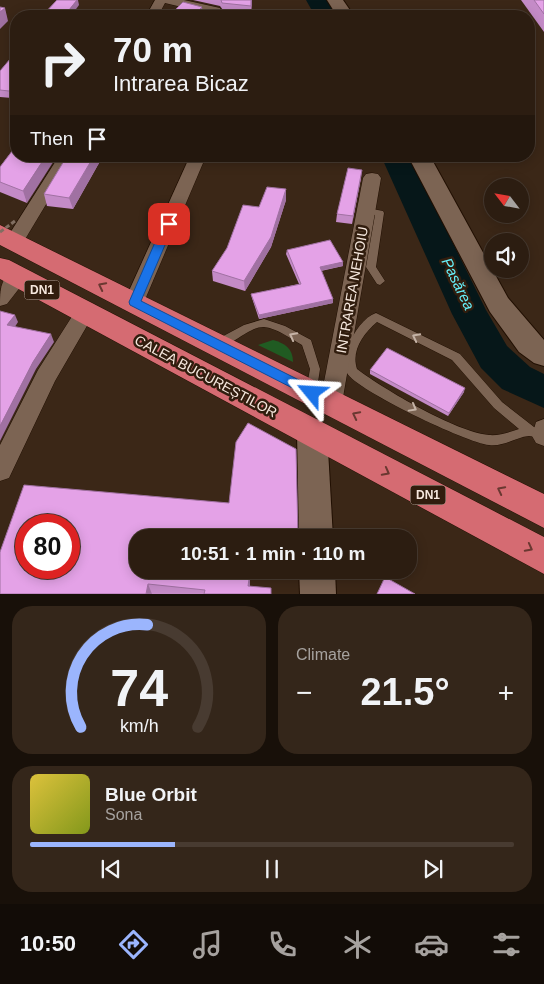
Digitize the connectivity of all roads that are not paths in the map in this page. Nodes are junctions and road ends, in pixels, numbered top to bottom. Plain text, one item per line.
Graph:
1 (167, 0) edge
2 (216, 10) dead end
3 (62, 162) edge
4 (195, 162) edge
5 (422, 162) edge
6 (372, 178) dead end
7 (367, 211) junction
8 (7, 232) edge
9 (9, 272) edge
10 (380, 281) dead end
11 (0, 298) edge
12 (134, 302) junction
13 (85, 312) junction
14 (218, 345) junction
15 (544, 356) edge
16 (324, 385) junction
17 (312, 432) junction
18 (540, 433) edge
19 (0, 470) edge
20 (543, 508) edge
21 (316, 529) edge
22 (544, 556) edge
23 (317, 579) edge
24 (318, 594) edge

1 - 2 street
3 - 8 street
4 - 12 street
5 - 15 street
6 - 7 street, INTRAREA NEHOIU
7 - 10 lane
7 - 16 street, INTRAREA NEHOIU
12 -> 8 highway, DN1
9 - 11 street
9 - 13 highway, CALEA BUCUREȘTILOR / DN1
12 - 14 highway, DN1
13 - 17 highway, CALEA BUCUREȘTILOR / DN1
13 - 19 street
14 - 16 highway, DN1
16 -> 14 lane
20 -> 16 highway, DN1
17 - 21 street
17 -> 22 highway, CALEA BUCUREȘTILOR / DN1
18 -> 18 lane
23 - 24 street

